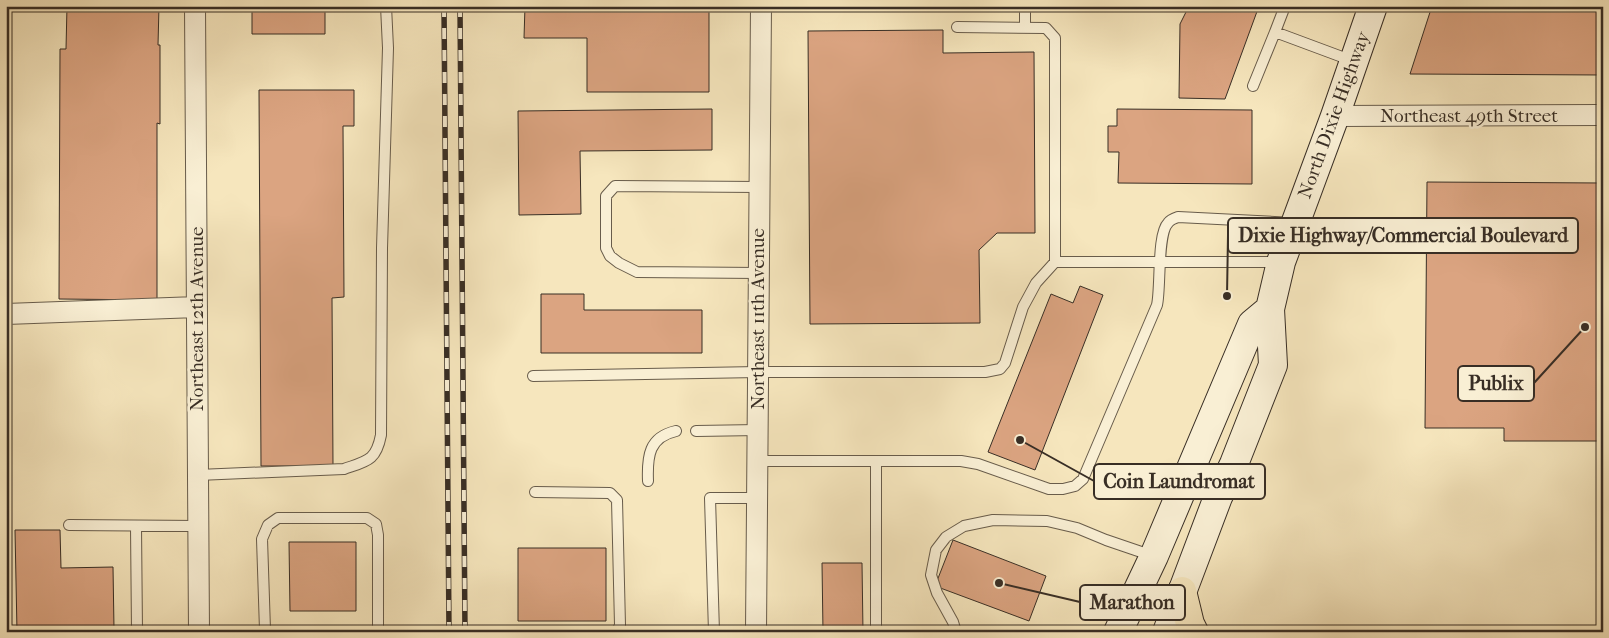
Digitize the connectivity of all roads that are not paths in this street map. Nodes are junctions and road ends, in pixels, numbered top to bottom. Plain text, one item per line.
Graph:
1 (195, 6) edge
2 (386, 6) edge
3 (761, 6) edge
4 (1025, 6) edge
5 (1285, 6) edge
6 (1373, 6) edge
7 (956, 27) dead end
8 (1025, 28) junction
9 (1275, 32) junction
10 (1354, 62) junction
11 (1254, 86) dead end
12 (1603, 115) edge
13 (1335, 116) junction
14 (759, 187) junction
15 (1295, 223) junction
16 (1055, 262) junction
17 (1160, 262) junction
18 (1281, 262) junction
19 (759, 273) junction
20 (197, 307) junction
21 (1270, 309) junction
22 (6, 314) edge
23 (758, 372) junction
24 (533, 376) dead end
25 (758, 430) junction
26 (676, 431) dead end
27 (696, 431) dead end
28 (758, 461) junction
29 (876, 461) junction
30 (198, 475) junction
31 (648, 481) dead end
32 (535, 492) dead end
33 (757, 498) junction
34 (69, 525) dead end
35 (136, 526) junction
36 (199, 526) junction
37 (1154, 556) junction
38 (1182, 591) junction
39 (137, 632) edge
40 (199, 632) edge
41 (267, 632) edge
42 (378, 632) edge
43 (617, 632) edge
44 (714, 632) edge
45 (756, 632) edge
46 (876, 632) edge
47 (956, 632) edge
48 (1118, 632) edge
49 (1167, 632) edge
50 (1194, 632) edge

1 - 20 street, Northeast 12th Avenue
2 - 30 lane
3 - 14 street, Northeast 11th Avenue
4 - 8 lane
5 - 9 lane
6 - 10 main road, North Dixie Highway
7 - 8 lane
8 - 16 lane
9 - 10 lane
9 - 11 lane
10 - 13 main road, North Dixie Highway
12 - 13 street, Northeast 49th Street
13 - 15 main road, North Dixie Highway
14 - 19 street, Northeast 11th Avenue
14 - 19 lane
15 - 17 lane
15 - 18 main road, North Dixie Highway
16 - 17 lane
16 - 23 lane
17 - 18 lane
17 - 29 lane
18 - 21 main road, North Dixie Highway
19 - 23 street, Northeast 11th Avenue
20 - 22 street
20 - 30 street, Northeast 12th Avenue
21 - 37 main road
21 - 38 main road, North Dixie Highway
23 - 24 lane
23 - 25 street, Northeast 11th Avenue
25 - 27 lane
25 - 28 street, Northeast 11th Avenue
26 - 31 lane
28 - 29 lane
28 - 33 street, Northeast 11th Avenue
29 - 46 lane
30 - 36 street, Northeast 12th Avenue
32 - 43 lane
33 - 44 lane
33 - 45 street, Northeast 11th Avenue
34 - 35 lane
35 - 36 lane
35 - 39 lane
36 - 40 street, Northeast 12th Avenue
37 - 47 lane
37 - 48 main road
38 - 49 main road, North Dixie Highway
38 - 50 main road
41 - 42 lane

